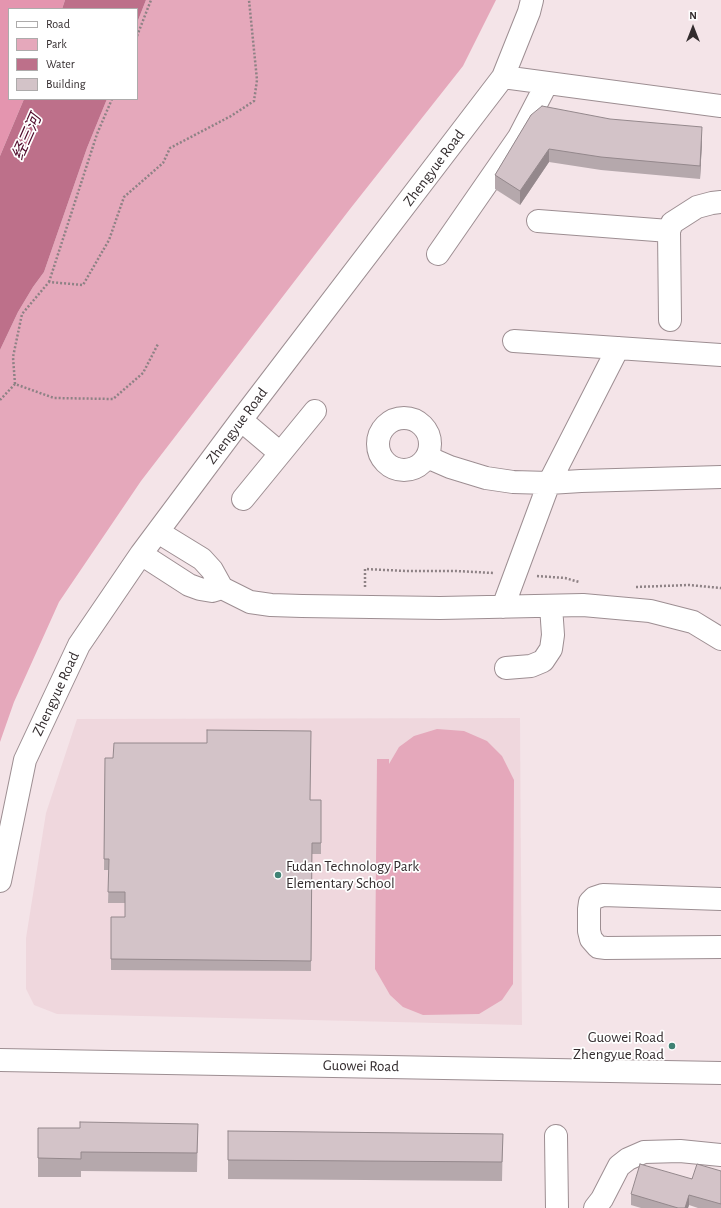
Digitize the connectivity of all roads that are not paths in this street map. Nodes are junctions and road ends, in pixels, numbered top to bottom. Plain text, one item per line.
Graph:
1 (532, 0) edge
2 (503, 77) junction
3 (547, 83) junction
4 (721, 106) edge
5 (721, 202) edge
6 (538, 221) dead end
7 (670, 231) junction
8 (438, 254) dead end
9 (670, 320) dead end
10 (514, 341) dead end
11 (618, 348) junction
12 (721, 355) edge
13 (315, 411) dead end
14 (241, 420) junction
15 (280, 453) junction
16 (427, 457) dead end
17 (721, 477) edge
18 (549, 483) junction
19 (243, 499) dead end
20 (158, 532) junction
21 (141, 554) junction
22 (222, 588) junction
23 (551, 606) junction
24 (503, 607) junction
25 (721, 639) edge
26 (506, 668) dead end
27 (0, 881) edge
28 (721, 899) edge
29 (721, 947) edge
30 (0, 1060) edge
31 (721, 1073) edge
32 (556, 1136) dead end
33 (721, 1155) edge
34 (557, 1208) edge
35 (595, 1208) edge

1 - 2 street, Zhengyue Road
2 - 3 street
2 - 14 street, Zhengyue Road
3 - 4 street
3 - 8 street
5 - 7 street
6 - 7 street
7 - 9 street
10 - 11 street
11 - 12 street
11 - 18 street
13 - 15 street
14 - 15 street
14 - 20 street, Zhengyue Road
15 - 19 street
16 - 18 street
17 - 18 street
18 - 24 street
20 - 21 street, Zhengyue Road
20 - 22 street
21 - 22 street
21 - 27 street, Zhengyue Road
22 - 24 street
23 - 24 street
23 - 25 street
23 - 26 street
28 - 29 street
30 - 31 street, Guowei Road
32 - 34 street
33 - 35 street

